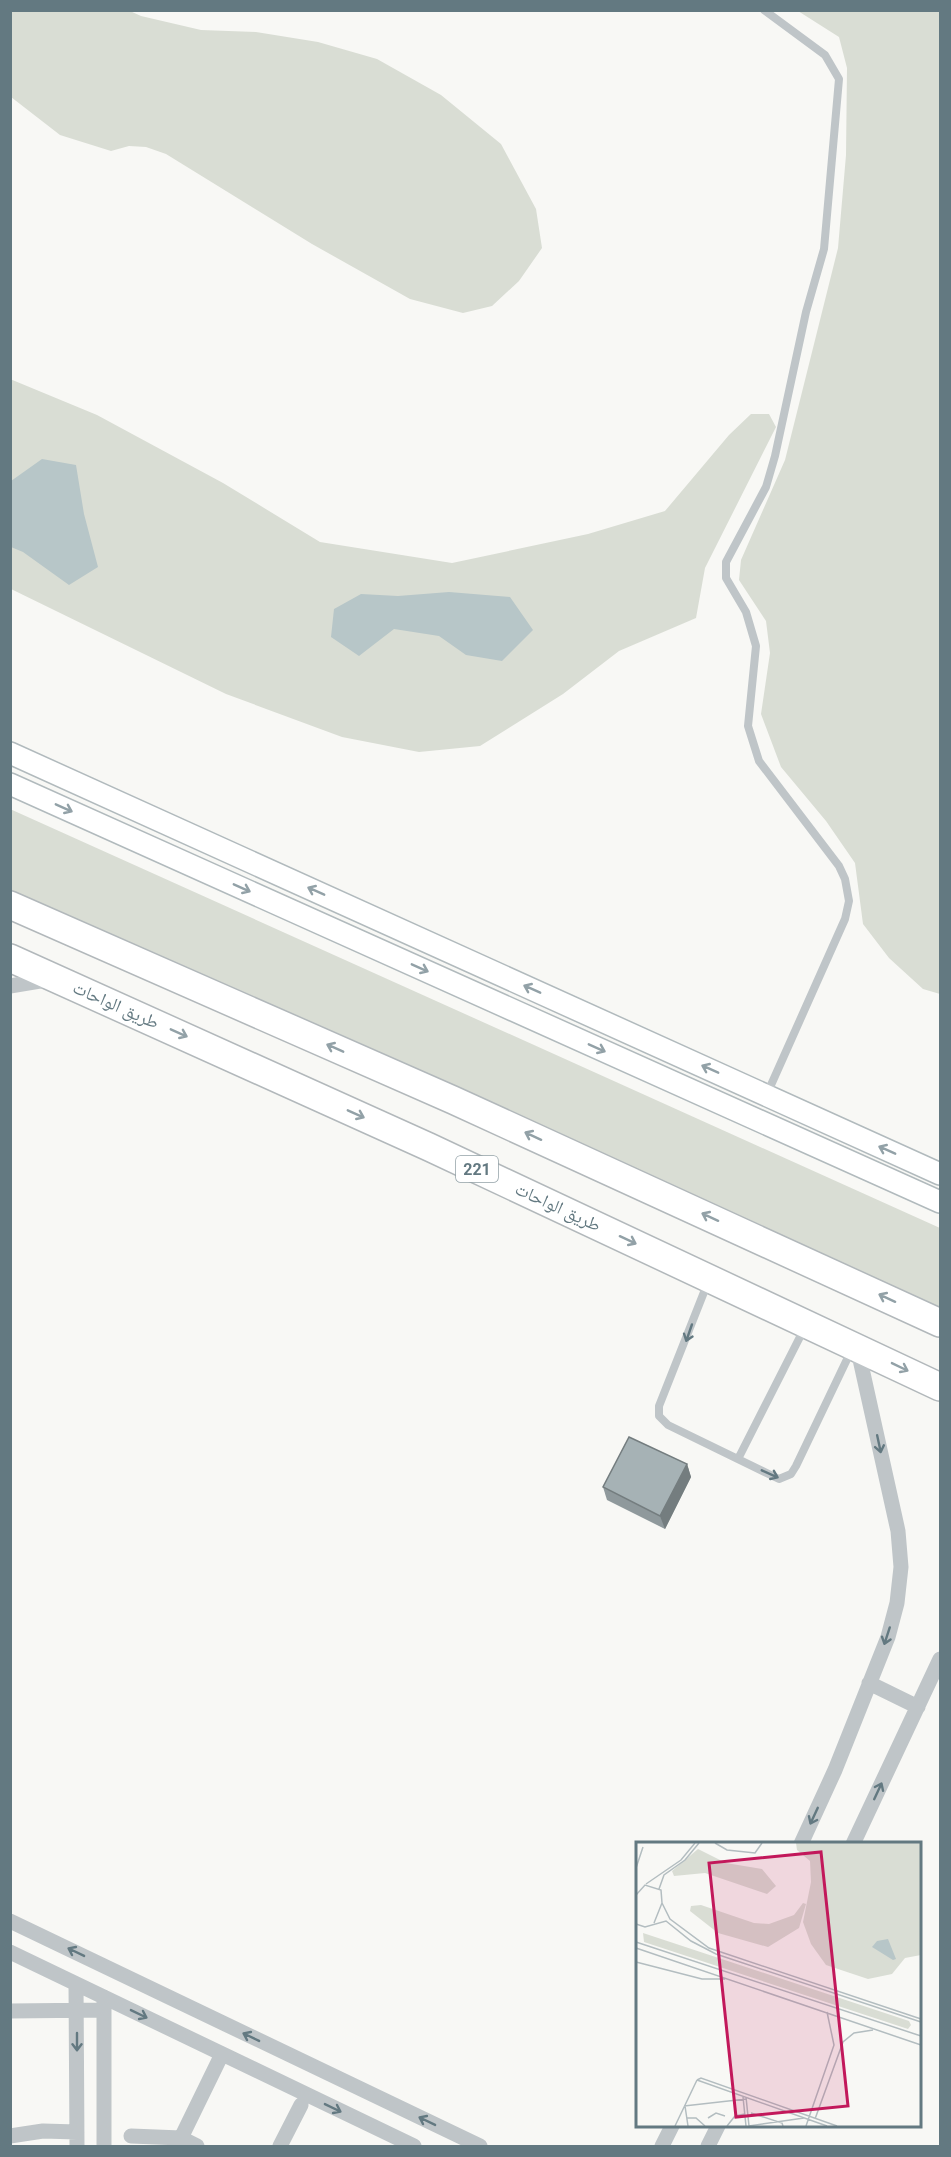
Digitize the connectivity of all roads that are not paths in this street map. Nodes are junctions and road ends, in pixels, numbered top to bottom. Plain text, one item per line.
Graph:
1 (764, 10) edge
2 (10, 753) edge
3 (10, 784) edge
4 (10, 905) edge
5 (356, 909) junction
6 (345, 934) junction
7 (10, 958) edge
8 (58, 979) junction
9 (10, 986) edge
10 (767, 1095) junction
11 (940, 1174) edge
12 (940, 1202) edge
13 (710, 1278) junction
14 (807, 1323) junction
15 (940, 1323) edge
16 (856, 1345) junction
17 (940, 1387) edge
18 (738, 1459) junction
19 (940, 1659) edge
20 (869, 1683) junction
21 (918, 1707) junction
22 (802, 1842) edge
23 (854, 1842) edge
24 (10, 1921) edge
25 (10, 1952) edge
26 (76, 1984) junction
27 (104, 2003) junction
28 (77, 2010) junction
29 (10, 2011) edge
30 (222, 2054) junction
31 (370, 2094) junction
32 (301, 2105) dead end
33 (358, 2120) junction
34 (672, 2127) edge
35 (718, 2127) edge
36 (10, 2136) edge
37 (131, 2136) dead end
38 (181, 2138) junction
39 (77, 2139) edge
40 (104, 2146) edge
41 (197, 2146) edge
42 (280, 2146) edge
43 (414, 2146) edge
44 (480, 2146) edge
45 (662, 2146) edge
46 (708, 2146) edge

1 - 10 lane
5 -> 2 street
3 -> 6 street
15 -> 4 highway
5 - 6 street
10 -> 5 street
6 -> 12 street
7 - 8 highway, طريق الواحات / 221
8 - 9 street
8 -> 13 highway, طريق الواحات / 221
11 -> 10 street
13 - 14 highway, طريق الواحات / 221
13 -> 18 lane
14 - 16 highway, طريق الواحات / 221
14 - 18 lane
16 -> 17 highway, طريق الواحات / 221
18 -> 16 lane
16 -> 20 street
19 - 21 street
20 - 21 street
20 -> 22 street
23 -> 21 street
31 -> 24 street
25 - 26 street
26 - 27 street
26 - 28 street
27 - 28 street
27 -> 30 street
27 - 40 street
28 - 29 street
28 -> 39 street
30 -> 33 street
30 - 38 street
31 - 33 street
44 -> 31 street
32 - 42 street
33 - 43 street
34 - 45 street
35 - 46 street
36 - 39 street
37 - 38 street
38 - 41 street

